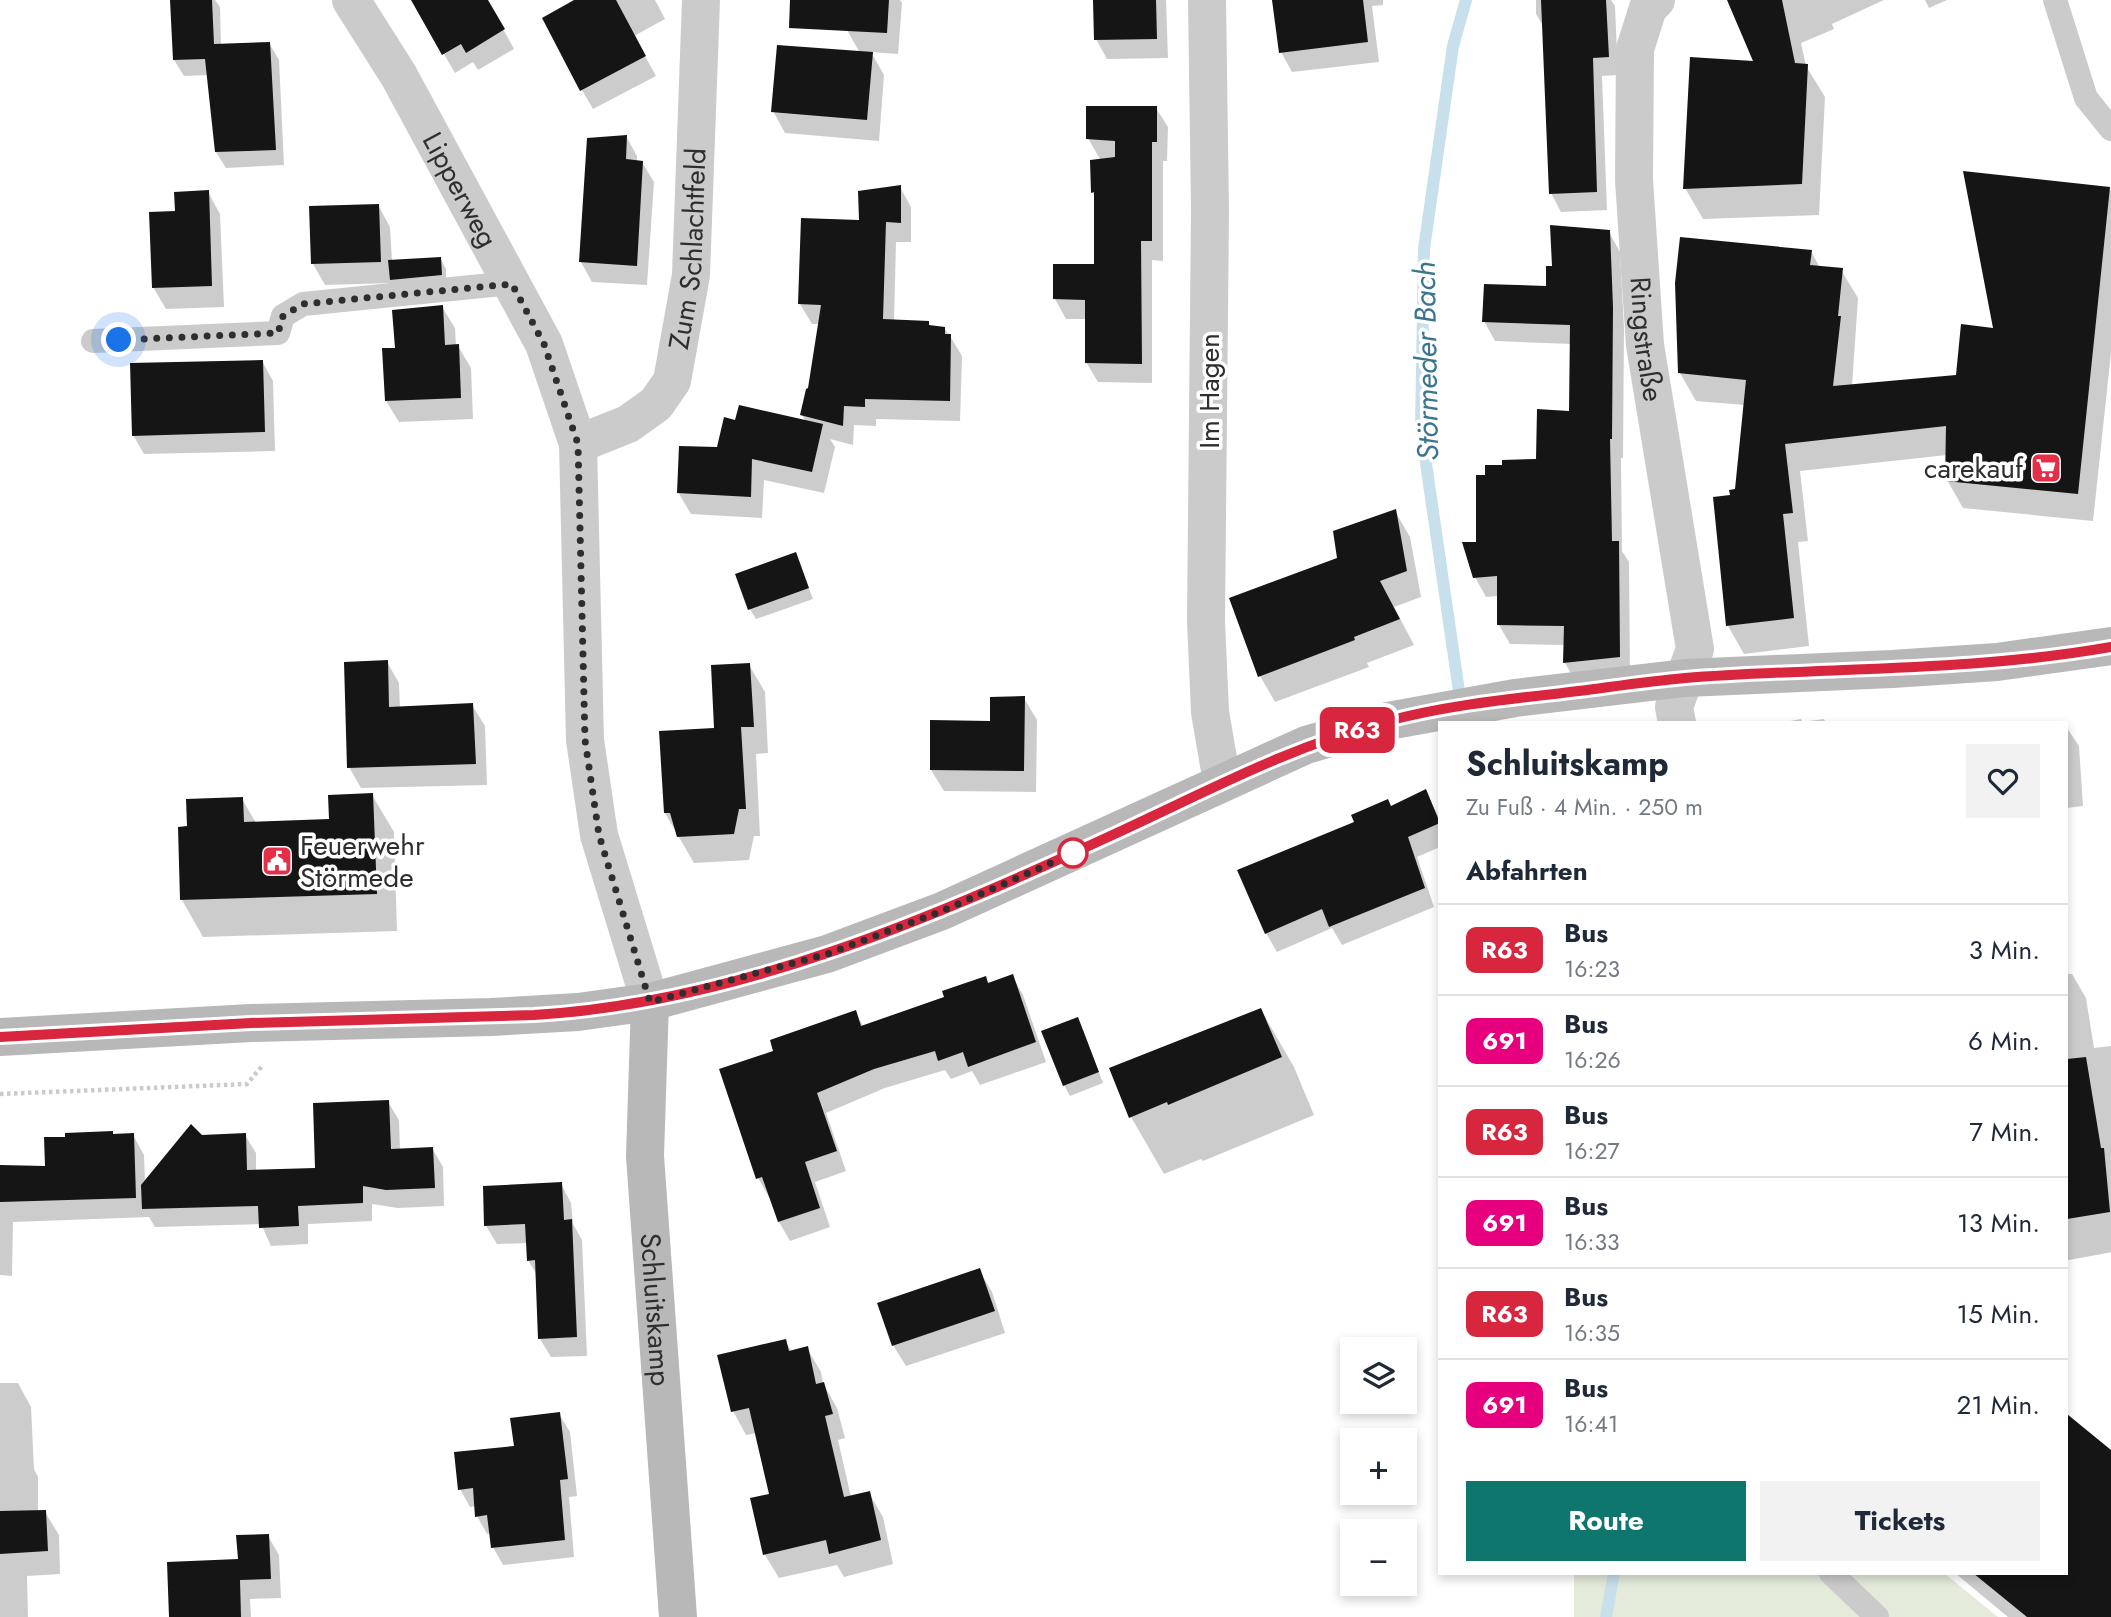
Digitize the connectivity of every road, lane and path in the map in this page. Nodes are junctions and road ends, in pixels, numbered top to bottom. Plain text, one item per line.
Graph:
1 (351, 0) edge
2 (701, 0) edge
3 (1208, 0) edge
4 (1656, 0) edge
5 (2055, 0) edge
6 (2111, 129) edge
7 (512, 284) junction
8 (93, 341) dead end
9 (578, 444) junction
10 (2111, 646) edge
11 (1685, 678) junction
12 (1677, 721) edge
13 (1222, 782) junction
14 (650, 1002) junction
15 (300, 1022) junction
16 (0, 1037) edge
17 (0, 1094) edge
18 (2111, 1233) edge
19 (2068, 1241) edge
20 (1833, 1575) edge
21 (678, 1617) edge
22 (1877, 1617) edge

1 - 7 street, Lipperweg
2 - 9 street, Zum Schlachtfeld
3 - 13 street, Im Hagen
4 - 11 street, Ringstraße
5 - 6 lane
7 - 8 lane
7 - 9 street, Lipperweg
9 - 14 street, Lipperweg
10 - 11 main road
11 - 12 street, Ringstraße
11 - 13 main road
13 - 14 main road
14 - 15 main road
14 - 21 main road, Schluitskamp
15 - 16 main road
15 - 17 path
18 - 19 street
20 - 22 lane

